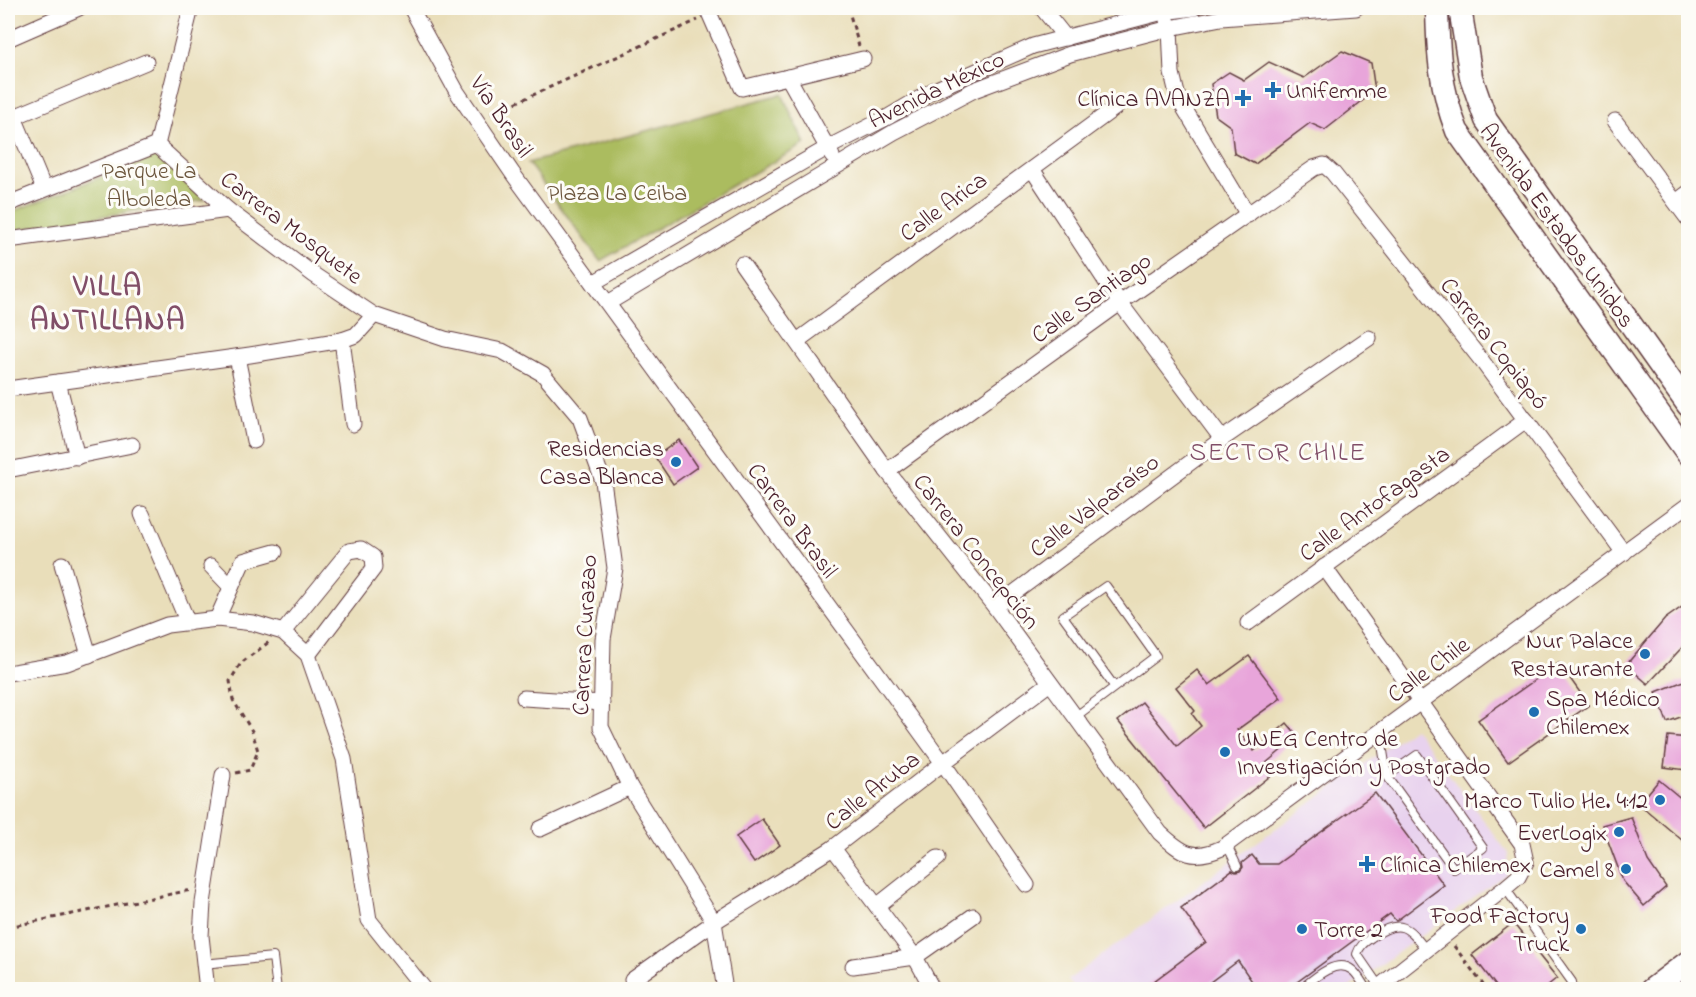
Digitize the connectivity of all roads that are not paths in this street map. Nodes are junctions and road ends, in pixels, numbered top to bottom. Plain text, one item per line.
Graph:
1 (79, 8) edge
2 (191, 8) edge
3 (411, 8) edge
4 (1042, 8) edge
5 (1194, 8) edge
6 (1356, 8) edge
7 (1437, 8) edge
8 (1460, 8) edge
9 (1306, 9) edge
10 (1163, 10) edge
11 (709, 11) edge
12 (1170, 28) junction
13 (1066, 38) junction
14 (8, 39) edge
15 (863, 59) road end
16 (146, 62) dead end
17 (788, 77) junction
18 (1116, 107) dead end
19 (1615, 121) dead end
20 (157, 145) junction
21 (827, 148) junction
22 (838, 165) junction
23 (1324, 165) joint
24 (1032, 169) junction
25 (44, 189) junction
26 (1682, 198) edge
27 (8, 204) edge
28 (228, 210) junction
29 (1248, 215) junction
30 (1689, 219) edge
31 (8, 240) edge
32 (742, 264) dead end
33 (593, 284) junction
34 (608, 303) junction
35 (1120, 303) junction
36 (374, 315) junction
37 (1369, 338) dead end
38 (342, 340) junction
39 (797, 341) junction
40 (237, 357) junction
41 (58, 382) junction
42 (8, 389) edge
43 (1689, 405) edge
44 (1526, 420) junction
45 (353, 424) dead end
46 (1222, 439) junction
47 (254, 441) dead end
48 (132, 446) dead end
49 (1689, 454) edge
50 (77, 457) junction
51 (8, 470) edge
52 (887, 471) junction
53 (1689, 506) edge
54 (142, 514) dead end
55 (275, 552) dead end
56 (1624, 553) junction
57 (62, 564) dead end
58 (211, 566) dead end
59 (1324, 567) junction
60 (231, 587) junction
61 (995, 607) junction
62 (217, 619) junction
63 (1248, 622) dead end
64 (188, 623) junction
65 (283, 632) junction
66 (88, 655) junction
67 (308, 655) junction
68 (8, 673) edge
69 (1050, 683) junction
70 (1114, 686) junction
71 (524, 698) dead end
72 (1421, 701) junction
73 (602, 703) junction
74 (1075, 717) junction
75 (1380, 732) junction
76 (943, 763) junction
77 (223, 775) road end
78 (1387, 776) junction
79 (630, 787) junction
80 (540, 829) dead end
81 (1227, 845) junction
82 (833, 848) junction
83 (1189, 854) joint
84 (938, 858) dead end
85 (1237, 866) dead end
86 (1027, 885) dead end
87 (1505, 888) junction
88 (877, 906) junction
89 (974, 916) dead end
90 (714, 922) junction
91 (1426, 950) junction
92 (915, 957) junction
93 (1689, 962) edge
94 (203, 964) junction
95 (853, 966) dead end
96 (632, 980) dead end
97 (1373, 989) edge
98 (207, 990) edge
99 (277, 990) edge
100 (425, 990) edge
101 (725, 990) edge
102 (933, 990) edge
103 (1300, 990) edge
104 (1568, 990) edge
105 (1651, 990) edge

1 - 14 street
2 - 20 street
3 - 33 street, Vía Brasil
4 - 13 street
5 - 10 street, Avenida México
6 - 9 street, Avenida México
7 - 49 street, Avenida Estados Unidos
8 - 43 street, Avenida Estados Unidos
9 - 12 street, Avenida México
10 - 12 street
10 - 13 street, Avenida México
11 - 17 street
12 - 22 street, Avenida México
12 - 29 street
13 - 21 street, Avenida México
15 - 17 street
16 - 25 street
17 - 21 street
18 - 24 street, Calle Arica
19 - 26 street
20 - 25 street
20 - 28 street, Carrera Mosquete
21 - 22 street
21 - 33 street, Avenida México
22 - 34 street, Avenida México
23 - 29 street, Calle Santiago
23 - 44 street, Carrera Copiapó
24 - 35 street
24 - 39 street, Calle Arica
25 - 27 street
26 - 30 street
28 - 31 street
28 - 36 street, Carrera Mosquete
29 - 35 street, Calle Santiago
32 - 39 street, Carrera Concepción
33 - 34 street, Vía Brasil
34 - 76 street, Carrera Brasil
35 - 46 street
35 - 52 street, Calle Santiago
36 - 38 street
36 - 73 street, Carrera Curazao
37 - 46 street, Calle Valparaíso
38 - 40 street
38 - 45 street
39 - 52 street, Carrera Concepción
40 - 41 street
40 - 47 street
41 - 42 street
41 - 50 street
44 - 56 street, Carrera Copiapó
44 - 59 street, Calle Antofagasta
46 - 61 street, Calle Valparaíso
48 - 50 street
50 - 51 street
52 - 61 street, Carrera Concepción
53 - 56 street, Calle Chile
54 - 64 street
55 - 60 street
56 - 72 street, Calle Chile
57 - 66 street
58 - 60 street
59 - 63 street, Calle Antofagasta
59 - 72 street
60 - 62 street
61 - 69 street, Carrera Concepción
62 - 64 street
62 - 65 street
64 - 66 street
65 - 67 street
65 - 67 street
66 - 68 street
67 - 100 street
69 - 74 street, Carrera Concepción
69 - 76 street, Calle Aruba
70 - 70 lane
70 - 74 lane
71 - 73 street
72 - 75 street, Calle Chile
72 - 87 street
73 - 79 street, Carrera Curazao
74 - 83 street, Carrera Concepción
75 - 78 lane
75 - 81 street, Calle Chile
76 - 82 street, Calle Aruba
76 - 86 street, Carrera Brasil
77 - 94 street
78 - 78 lane
79 - 80 street
79 - 90 street, Carrera Curazao
81 - 83 street, Calle Chile
81 - 85 lane
82 - 88 street
82 - 90 street, Calle Aruba
84 - 88 street
87 - 91 street
87 - 104 lane
88 - 92 street
89 - 92 street
90 - 96 street, Calle Aruba
90 - 101 street
91 - 97 street
91 - 97 lane
92 - 95 street
92 - 102 street
93 - 105 street
94 - 98 street
94 - 99 lane
97 - 103 lane

